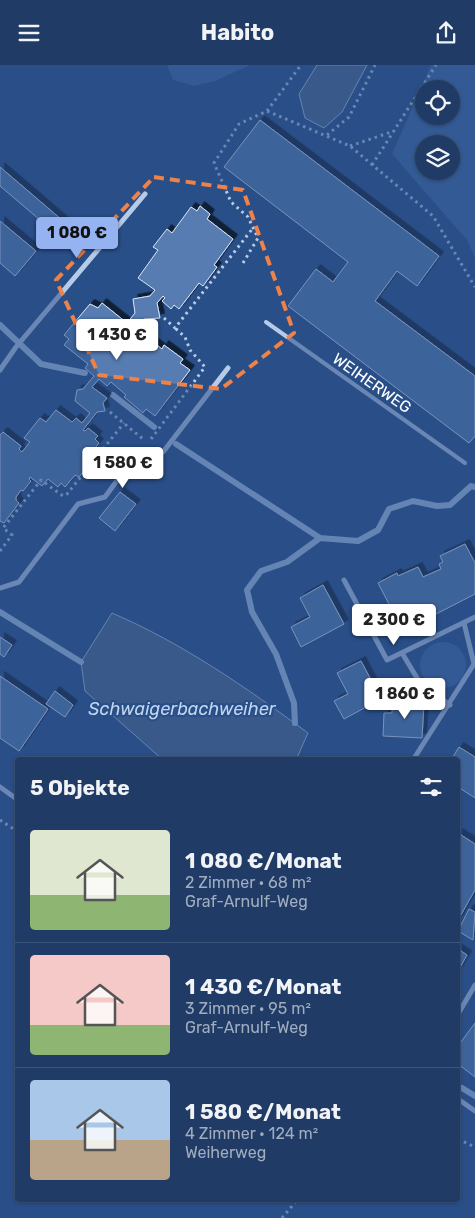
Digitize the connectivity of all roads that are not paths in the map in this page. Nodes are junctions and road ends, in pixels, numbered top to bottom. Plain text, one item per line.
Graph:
1 (145, 193) dead end
2 (266, 322) dead end
3 (228, 368) dead end
4 (0, 370) edge
5 (464, 463) dead end
6 (344, 580) dead end
7 (0, 588) edge
8 (475, 617) edge
9 (464, 623) junction
10 (402, 653) junction
11 (450, 705) junction
12 (415, 757) edge
13 (0, 787) edge
14 (15, 798) edge
15 (475, 985) edge
16 (460, 1011) edge
17 (460, 1100) edge
18 (475, 1111) edge

1 - 4 street
2 - 5 lane, WEIHERWEG
3 - 7 street
6 - 10 street
8 - 9 street
9 - 10 street
9 - 11 street
10 - 11 street
11 - 12 street
13 - 14 street
15 - 16 street
17 - 18 street

